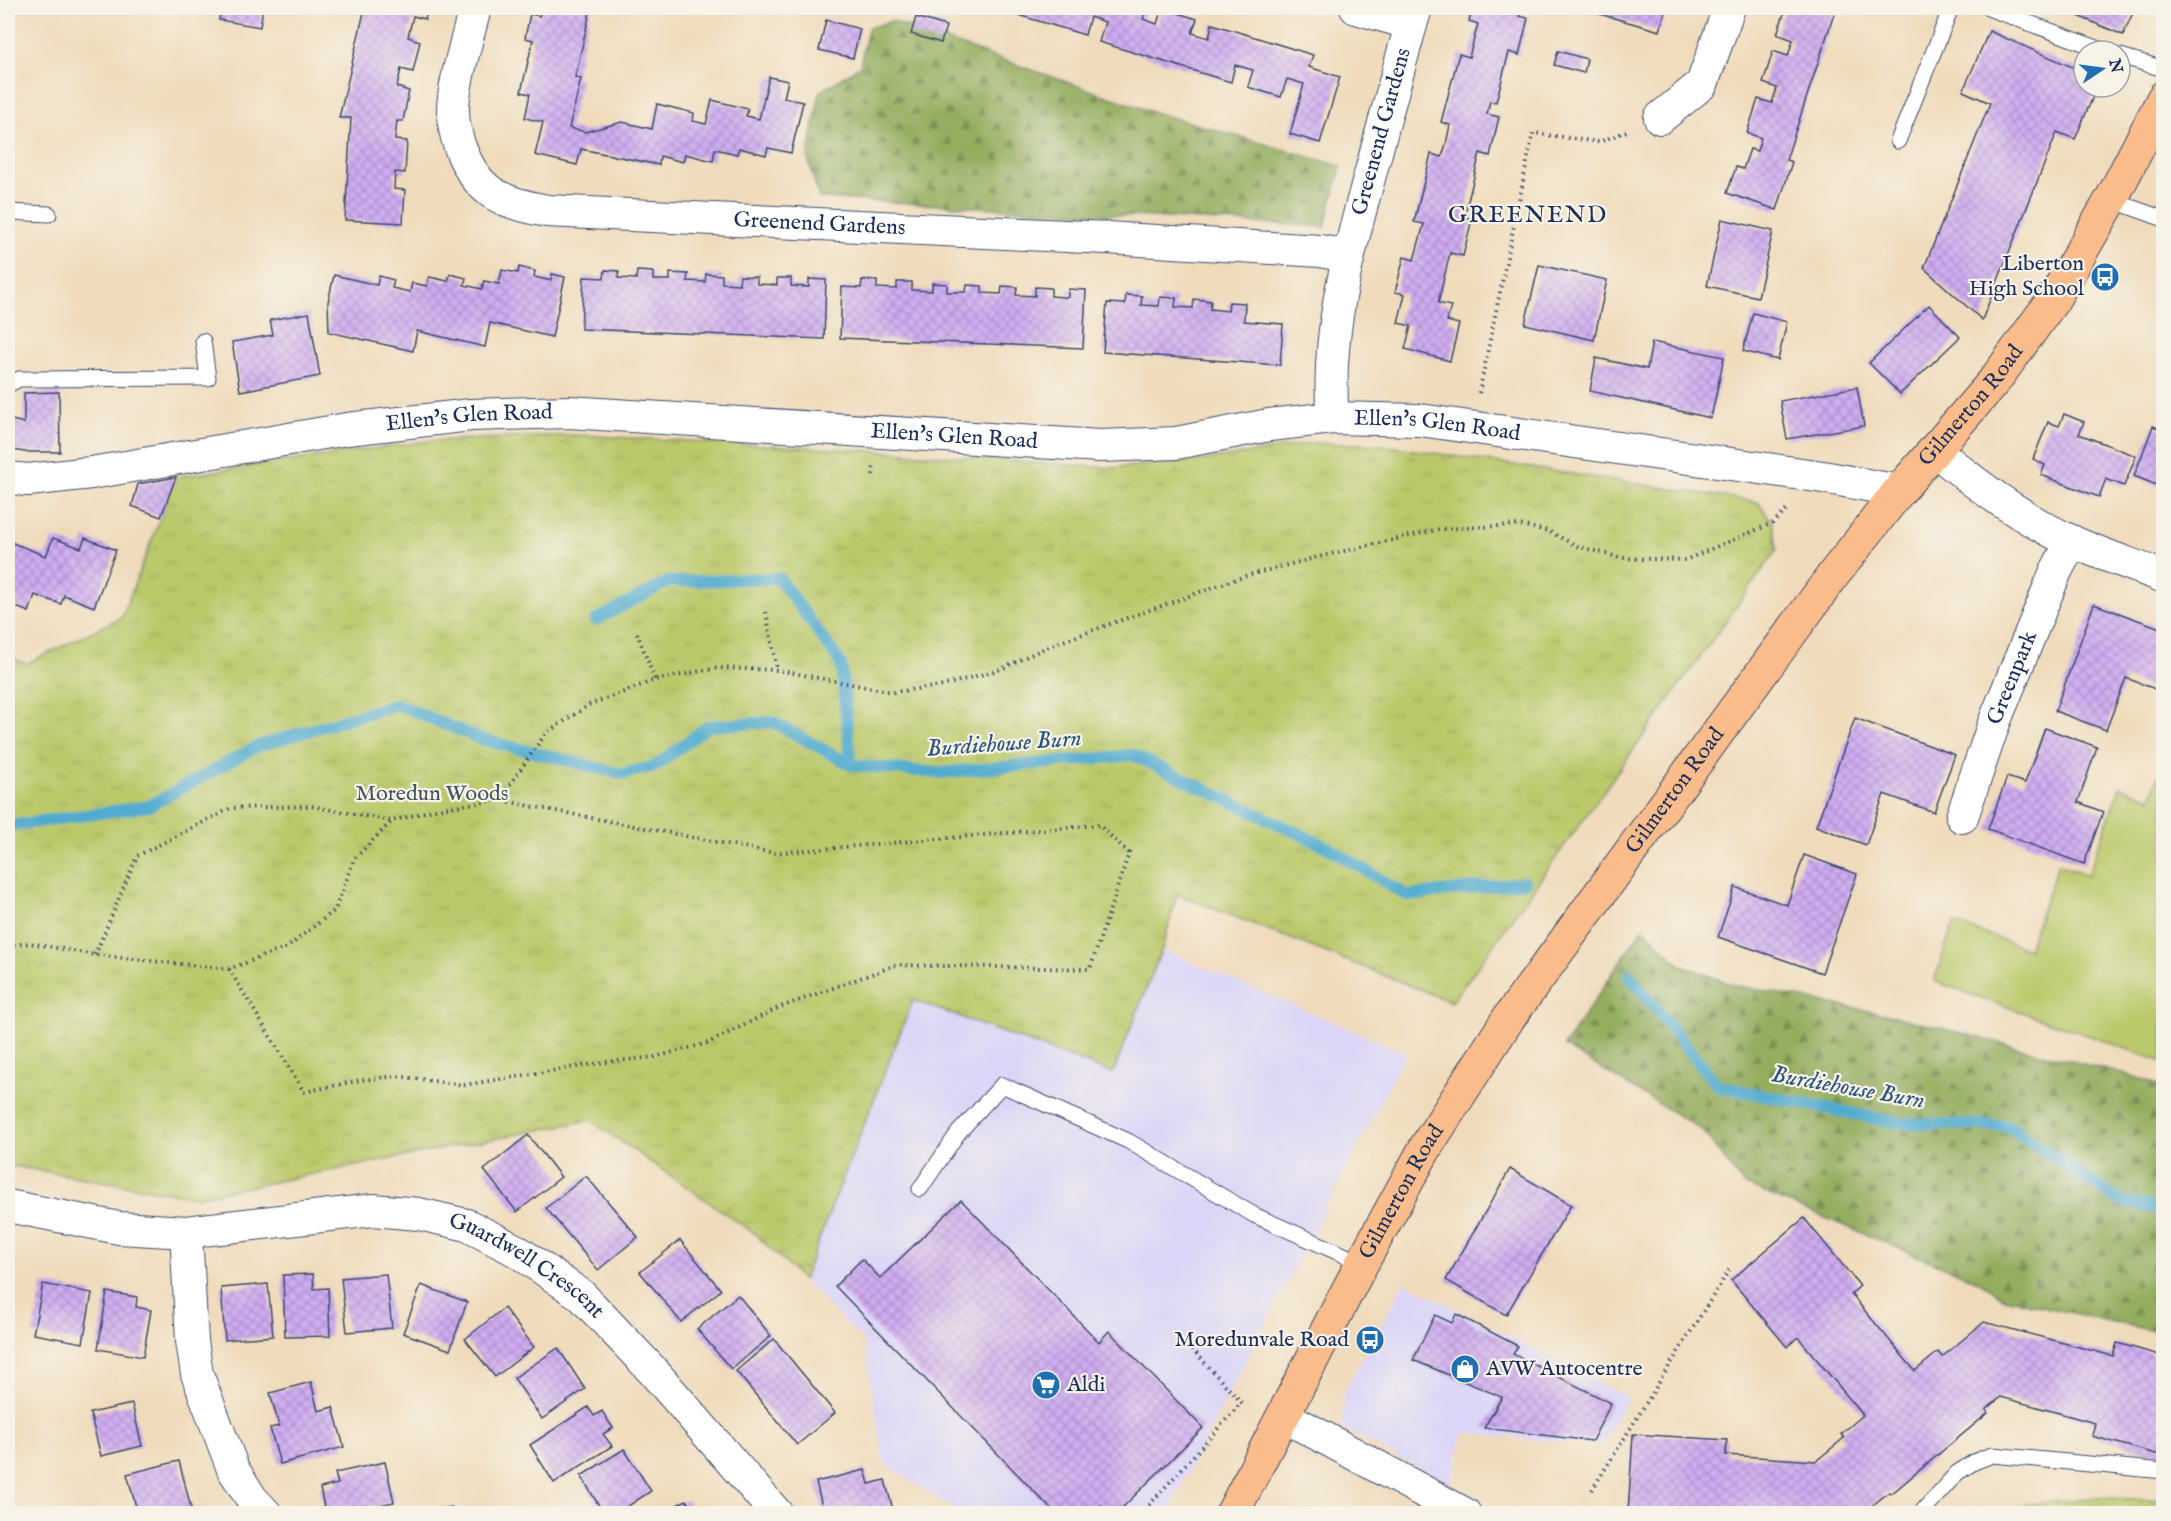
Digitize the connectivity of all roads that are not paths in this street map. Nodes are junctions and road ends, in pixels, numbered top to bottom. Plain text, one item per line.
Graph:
1 (475, 8) edge
2 (1356, 8) edge
3 (1729, 8) edge
4 (1951, 8) edge
5 (1988, 8) edge
6 (1414, 16) edge
7 (2072, 39) edge
8 (2132, 60) edge
9 (2163, 69) edge
10 (2163, 98) edge
11 (1660, 118) road end
12 (1898, 141) dead end
13 (2112, 200) junction
14 (8, 212) edge
15 (49, 214) dead end
16 (2163, 219) edge
17 (1347, 256) junction
18 (203, 341) dead end
19 (8, 384) edge
20 (1333, 418) junction
21 (1935, 450) junction
22 (8, 478) edge
23 (1899, 491) junction
24 (2072, 541) junction
25 (2163, 577) edge
26 (1962, 817) dead end
27 (920, 1189) dead end
28 (8, 1206) edge
29 (186, 1232) junction
30 (1362, 1263) junction
31 (1284, 1416) junction
32 (2163, 1471) edge
33 (266, 1514) edge
34 (777, 1514) edge
35 (1232, 1514) edge
36 (1465, 1514) edge
37 (1920, 1514) edge

1 - 17 street, Greenend Gardens
2 - 6 street
3 - 11 street
4 - 12 lane
5 - 7 lane
6 - 17 street, Greenend Gardens
8 - 9 lane
10 - 13 main road, Gilmerton Road
13 - 16 lane
13 - 21 main road, Gilmerton Road
14 - 15 lane
17 - 20 street, Greenend Gardens
18 - 19 lane
20 - 22 street, Ellen's Glen Road
20 - 23 street, Ellen's Glen Road
21 - 23 main road, Gilmerton Road
21 - 24 street
23 - 30 main road, Gilmerton Road
24 - 25 street
24 - 26 street, Greenpark
27 - 30 lane
28 - 29 street, Guardwell Crescent
29 - 33 street
29 - 34 street, Guardwell Crescent
30 - 31 main road, Gilmerton Road
31 - 35 main road, Gilmerton Road
31 - 36 street
32 - 37 lane

